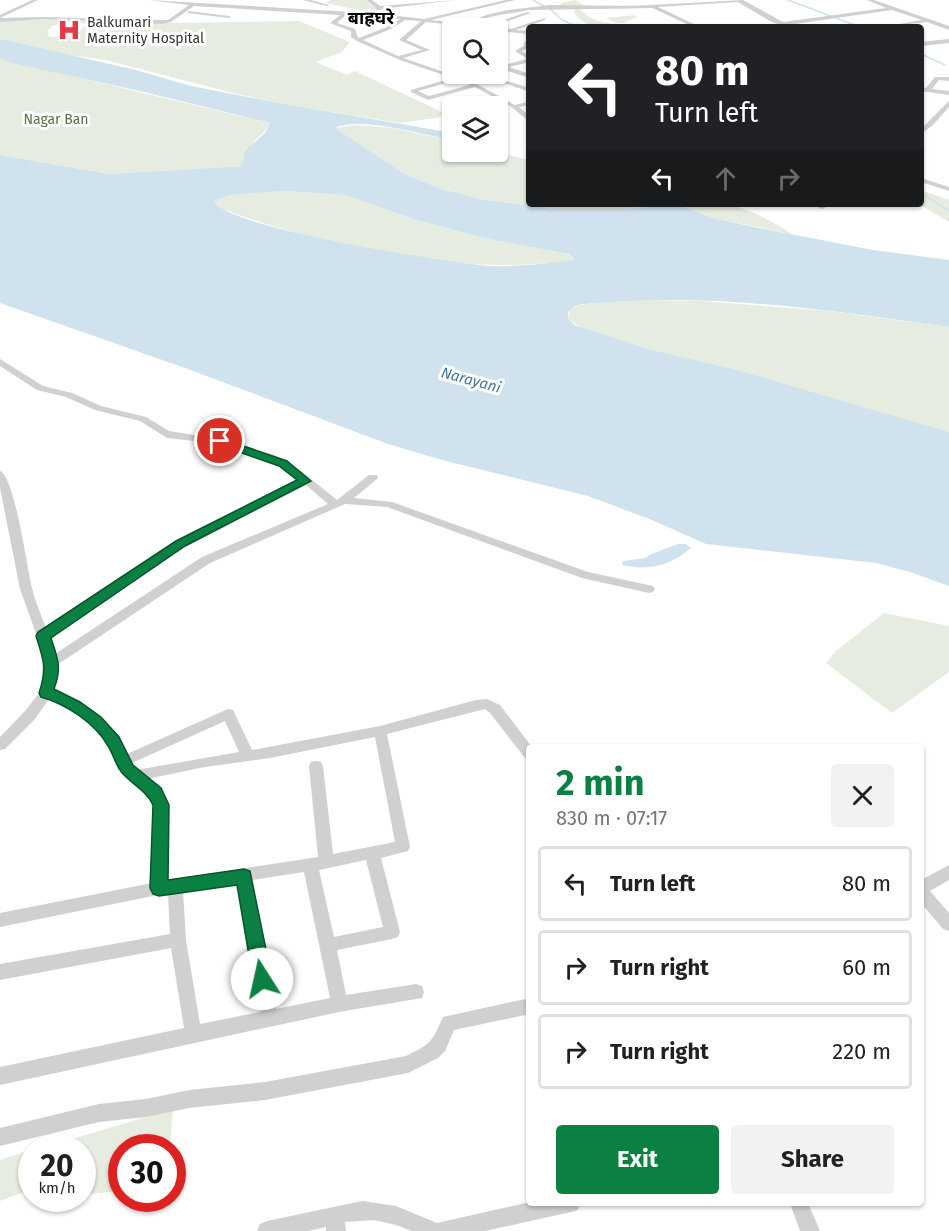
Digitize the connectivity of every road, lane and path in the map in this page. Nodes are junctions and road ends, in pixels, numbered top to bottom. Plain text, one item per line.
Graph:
1 (36, 0) edge
2 (150, 0) edge
3 (206, 0) edge
4 (305, 0) edge
5 (330, 0) edge
6 (369, 0) edge
7 (454, 0) edge
8 (484, 0) edge
9 (513, 0) edge
10 (666, 0) edge
11 (740, 0) edge
12 (869, 0) edge
13 (251, 3) edge
14 (321, 3) junction
15 (194, 4) junction
16 (496, 4) junction
17 (678, 5) junction
18 (527, 7) junction
19 (653, 7) junction
20 (379, 8) junction
21 (893, 8) junction
22 (182, 11) junction
23 (535, 11) dead end
24 (344, 14) junction
25 (377, 15) junction
26 (393, 16) junction
27 (229, 17) dead end
28 (0, 18) edge
29 (406, 18) junction
30 (481, 18) edge
31 (543, 19) dead end
32 (82, 20) junction
33 (426, 20) junction
34 (508, 20) edge
35 (927, 21) junction
36 (442, 22) edge
37 (526, 24) edge
38 (528, 24) edge
39 (690, 24) edge
40 (782, 24) joint
41 (906, 24) edge
42 (71, 28) dead end
43 (949, 28) edge
44 (508, 29) edge
45 (512, 29) junction
46 (526, 32) edge
47 (359, 40) junction
48 (949, 42) edge
49 (924, 44) edge
50 (526, 46) edge
51 (526, 56) edge
52 (526, 56) edge
53 (398, 57) junction
54 (526, 61) edge
55 (508, 62) edge
56 (508, 64) edge
57 (508, 68) edge
58 (442, 71) edge
59 (438, 72) junction
60 (442, 74) edge
61 (526, 75) edge
62 (948, 82) edge
63 (442, 83) edge
64 (468, 84) edge
65 (491, 84) edge
66 (508, 84) edge
67 (475, 87) junction
68 (526, 89) edge
69 (925, 89) edge
70 (940, 92) junction
71 (949, 93) edge
72 (949, 103) edge
73 (526, 104) edge
74 (513, 106) junction
75 (526, 117) edge
76 (924, 130) edge
77 (924, 181) edge
78 (949, 189) edge
79 (0, 362) edge
80 (0, 474) edge
81 (373, 477) dead end
82 (305, 481) junction
83 (340, 503) junction
84 (649, 589) dead end
85 (43, 636) junction
86 (52, 662) junction
87 (46, 693) junction
88 (380, 731) junction
89 (0, 745) edge
90 (526, 749) edge
91 (248, 756) junction
92 (124, 761) junction
93 (316, 766) dead end
94 (133, 776) junction
95 (372, 853) junction
96 (326, 862) junction
97 (310, 865) junction
98 (949, 872) edge
99 (244, 876) junction
100 (167, 887) junction
101 (924, 888) edge
102 (924, 894) edge
103 (0, 920) edge
104 (949, 924) edge
105 (178, 939) junction
106 (328, 945) junction
107 (0, 972) edge
108 (416, 992) dead end
109 (339, 1004) junction
110 (526, 1007) edge
111 (270, 1020) junction
112 (193, 1034) junction
113 (0, 1076) edge
114 (0, 1137) edge
115 (557, 1206) edge
116 (800, 1206) edge
117 (336, 1223) edge
118 (267, 1231) edge
119 (432, 1231) edge
120 (441, 1231) edge
121 (810, 1231) edge

1 - 28 street
2 - 15 street
3 - 15 street
4 - 14 street
5 - 14 street
6 - 20 street
7 - 20 street
8 - 16 street
8 - 26 street
9 - 16 street
9 - 18 street
10 - 17 street
11 - 17 street
11 - 40 street
12 - 21 street
13 - 15 street
13 - 24 street
14 - 25 street
15 - 22 street
16 - 33 street
17 - 19 street
18 - 19 street
18 - 30 street
19 - 39 street
20 - 25 street
21 - 35 street
21 - 40 street
22 - 27 street
22 - 32 street
23 - 34 street
24 - 25 street
24 - 47 street
25 - 26 street
26 - 29 street
28 - 32 street
29 - 33 street
29 - 47 street
31 - 38 street
32 - 42 street
33 - 36 street
33 - 53 street
35 - 41 street
35 - 43 street
37 - 45 street
44 - 45 street
45 - 46 street
47 - 53 street
48 - 49 street
50 - 51 street
52 - 55 street
53 - 59 street
54 - 56 street
57 - 61 street
58 - 59 street
59 - 60 street
62 - 69 street
62 - 70 street
63 - 67 street
64 - 67 street
65 - 67 street
66 - 68 street
67 - 74 street
69 - 70 street
70 - 71 street
72 - 76 street
73 - 74 street
74 - 75 street
77 - 78 street
79 - 82 street
80 - 85 street
81 - 83 street
82 - 83 street
82 - 85 street
83 - 84 street
83 - 86 street
85 - 86 street
86 - 87 street
87 - 89 street
87 - 92 street
88 - 90 street
88 - 91 street
88 - 95 street
91 - 92 street
91 - 94 street
92 - 94 street
93 - 96 street
94 - 100 street
95 - 96 street
95 - 106 street
96 - 97 street
97 - 99 street
97 - 106 street
98 - 101 street
99 - 100 street
99 - 111 street
100 - 103 street
100 - 105 street
102 - 104 street
105 - 107 street
105 - 112 street
106 - 109 street
108 - 109 street
109 - 111 street
110 - 114 street
111 - 112 street
112 - 113 street
115 - 120 street
116 - 121 street
117 - 118 street
117 - 119 street

